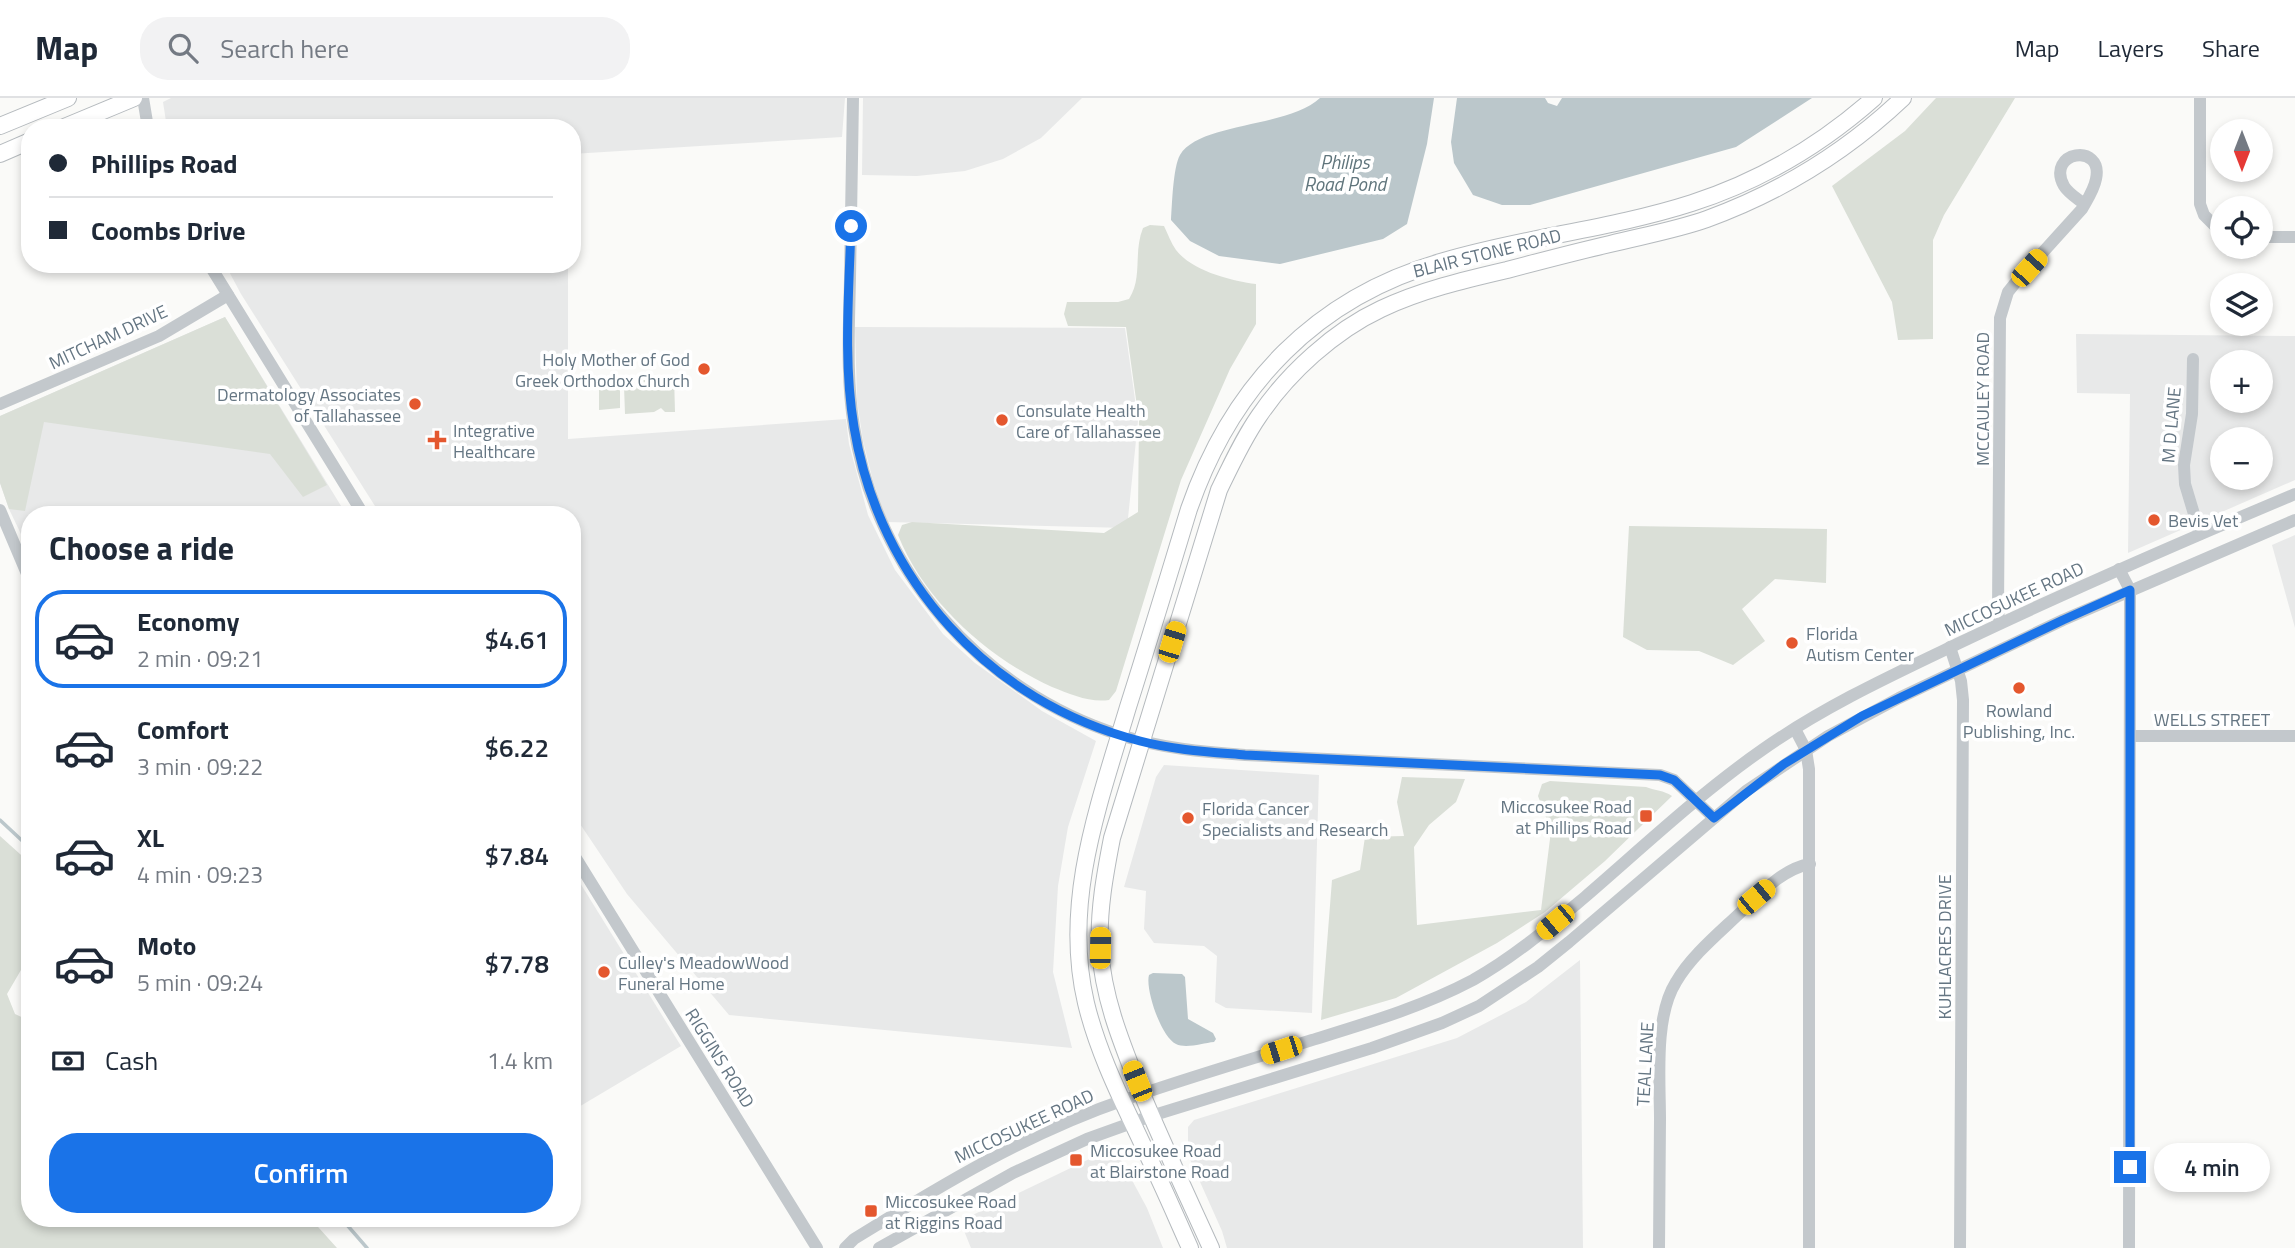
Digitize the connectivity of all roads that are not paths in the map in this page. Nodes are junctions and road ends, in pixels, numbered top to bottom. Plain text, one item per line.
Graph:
1 (68, 98) edge
2 (134, 98) edge
3 (143, 98) edge
4 (853, 98) edge
5 (1874, 98) edge
6 (1903, 98) edge
7 (2200, 98) edge
8 (84, 119) edge
9 (146, 119) edge
10 (0, 126) edge
11 (21, 145) edge
12 (0, 154) edge
13 (2084, 204) dead end
14 (2210, 221) edge
15 (2273, 237) edge
16 (2295, 237) edge
17 (215, 273) edge
18 (228, 295) junction
19 (2193, 359) dead end
20 (0, 404) edge
21 (2295, 494) edge
22 (358, 506) edge
23 (0, 510) edge
24 (2295, 520) edge
25 (2200, 534) junction
26 (21, 560) edge
27 (2119, 569) junction
28 (2130, 590) junction
29 (2000, 623) junction
30 (1950, 647) junction
31 (1958, 670) junction
32 (1795, 729) junction
33 (1120, 735) junction
34 (2130, 736) junction
35 (2295, 736) edge
36 (1141, 741) junction
37 (1806, 750) junction
38 (1697, 801) junction
39 (1714, 818) junction
40 (1810, 863) junction
41 (581, 867) edge
42 (1404, 1011) junction
43 (1412, 1034) junction
44 (1142, 1094) junction
45 (1121, 1100) junction
46 (1151, 1116) junction
47 (1132, 1123) junction
48 (817, 1248) edge
49 (845, 1248) edge
50 (879, 1248) edge
51 (1189, 1248) edge
52 (1210, 1248) edge
53 (1659, 1248) edge
54 (1810, 1248) edge
55 (1961, 1248) edge
56 (2129, 1248) edge

1 - 10 main road
2 - 8 main road
3 - 9 street
4 - 33 street
5 - 33 main road, BLAIR STONE ROAD
6 - 36 main road, BLAIR STONE ROAD
7 - 14 street
11 - 12 main road
13 - 29 street, MCCAULEY ROAD
15 - 16 street
17 - 18 street
18 - 20 street, MITCHAM DRIVE
18 - 22 street
19 - 25 street, M D LANE
21 - 25 street, MICCOSUKEE ROAD
23 - 26 street
24 - 28 street
25 - 27 street, MICCOSUKEE ROAD
27 - 28 street
27 - 29 street, MICCOSUKEE ROAD
28 - 31 street
28 - 34 street
29 - 30 street, MICCOSUKEE ROAD
30 - 31 street, KUHLACRES DRIVE
30 - 32 street, MICCOSUKEE ROAD
31 - 37 street
31 - 55 street, KUHLACRES DRIVE
32 - 37 street
32 - 38 street, MICCOSUKEE ROAD
33 - 36 street
33 - 45 main road, BLAIR STONE ROAD
34 - 35 street, WELLS STREET
34 - 56 street
36 - 38 street
36 - 44 main road, BLAIR STONE ROAD
37 - 39 street
37 - 40 street
38 - 39 street
38 - 42 street, MICCOSUKEE ROAD
39 - 43 street
40 - 53 street, TEAL LANE
40 - 54 street
41 - 48 street, RIGGINS ROAD
42 - 43 street
42 - 44 street, MICCOSUKEE ROAD
43 - 46 street
44 - 45 street, MICCOSUKEE ROAD
44 - 46 main road, BLAIR STONE ROAD
45 - 47 main road, BLAIR STONE ROAD
45 - 49 street, MICCOSUKEE ROAD
46 - 47 street
46 - 52 main road, BLAIR STONE ROAD
47 - 50 street
47 - 51 main road, BLAIR STONE ROAD

